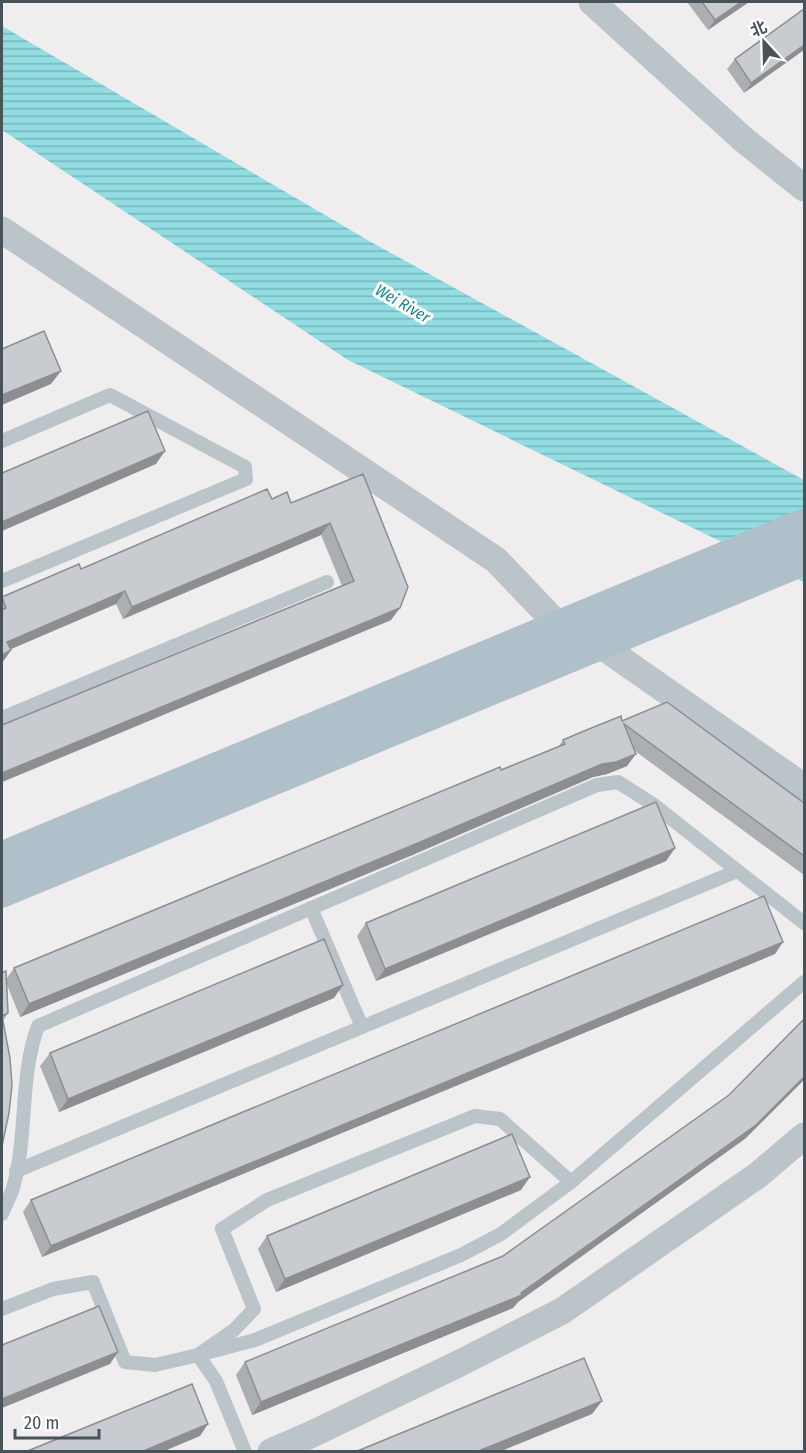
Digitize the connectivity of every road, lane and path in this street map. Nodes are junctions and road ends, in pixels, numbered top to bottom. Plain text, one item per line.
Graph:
1 (592, 2) edge
2 (804, 188) edge
3 (2, 230) edge
4 (2, 441) edge
5 (804, 525) edge
6 (804, 559) edge
7 (2, 581) edge
8 (327, 582) dead end
9 (560, 627) junction
10 (605, 631) junction
11 (2, 718) edge
12 (804, 787) edge
13 (2, 858) edge
14 (737, 870) junction
15 (2, 891) edge
16 (311, 908) junction
17 (804, 923) edge
18 (804, 982) edge
19 (362, 1027) junction
20 (804, 1136) edge
21 (16, 1171) junction
22 (571, 1182) junction
23 (2, 1214) edge
24 (2, 1309) edge
25 (198, 1355) junction
26 (245, 1452) edge
27 (271, 1452) edge

1 - 2 street
3 - 9 street
4 - 7 lane
5 - 10 main road
6 - 10 main road
8 - 11 lane
9 - 10 main road
9 - 13 main road
10 - 12 street
10 - 15 main road
14 - 16 lane
14 - 17 lane
14 - 19 lane
16 - 19 lane
16 - 21 lane
18 - 22 lane
19 - 21 lane
20 - 27 street
21 - 23 lane
22 - 25 lane
22 - 25 lane
24 - 25 lane
25 - 26 lane

